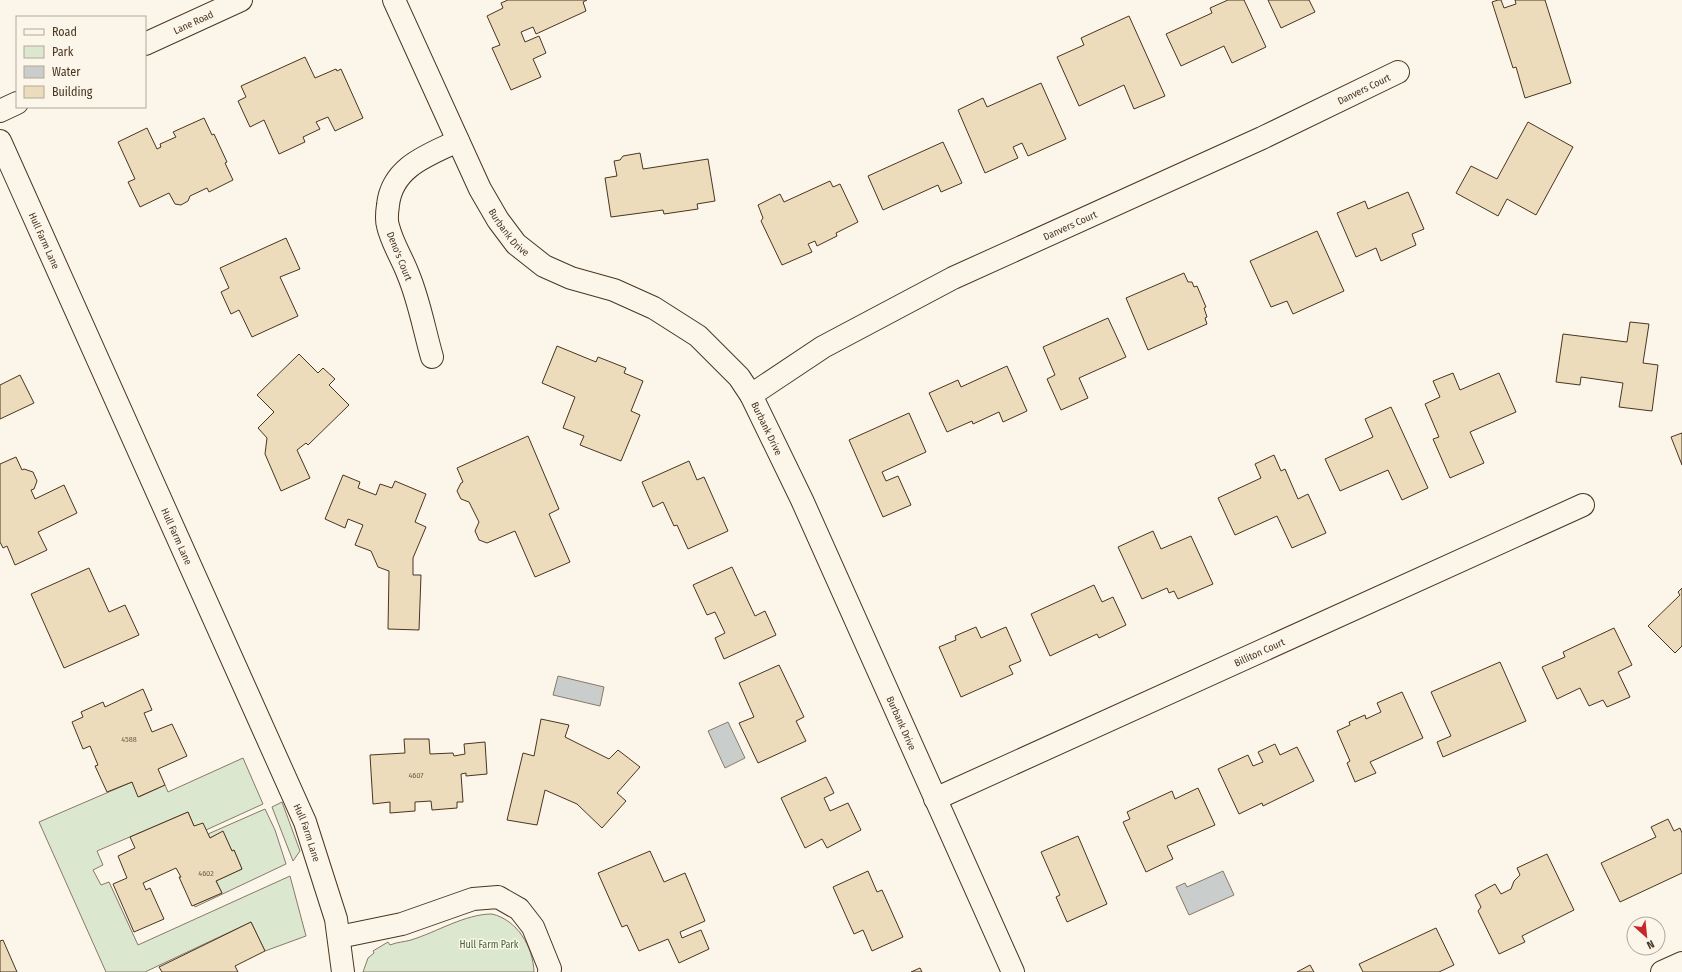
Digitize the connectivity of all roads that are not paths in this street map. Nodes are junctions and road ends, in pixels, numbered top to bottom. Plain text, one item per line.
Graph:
1 (241, 0) edge
2 (394, 0) edge
3 (146, 44) edge
4 (1398, 72) dead end
5 (16, 103) edge
6 (0, 111) edge
7 (0, 141) edge
8 (458, 141) junction
9 (432, 357) dead end
10 (751, 395) junction
11 (1583, 505) dead end
12 (935, 799) junction
13 (338, 937) junction
14 (1682, 963) edge
15 (343, 972) edge
16 (550, 972) edge
17 (1012, 972) edge
18 (1662, 972) edge

1 - 3 street, Lane Road
2 - 8 street, Burbank Drive
4 - 10 street, Danvers Court
5 - 6 street
7 - 13 street, Hull Farm Lane
8 - 9 street, Deno's Court
8 - 10 street, Burbank Drive
10 - 12 street, Burbank Drive
11 - 12 street, Billiton Court
12 - 17 street, Burbank Drive
13 - 15 street, Hull Farm Lane
13 - 16 street
14 - 18 street

